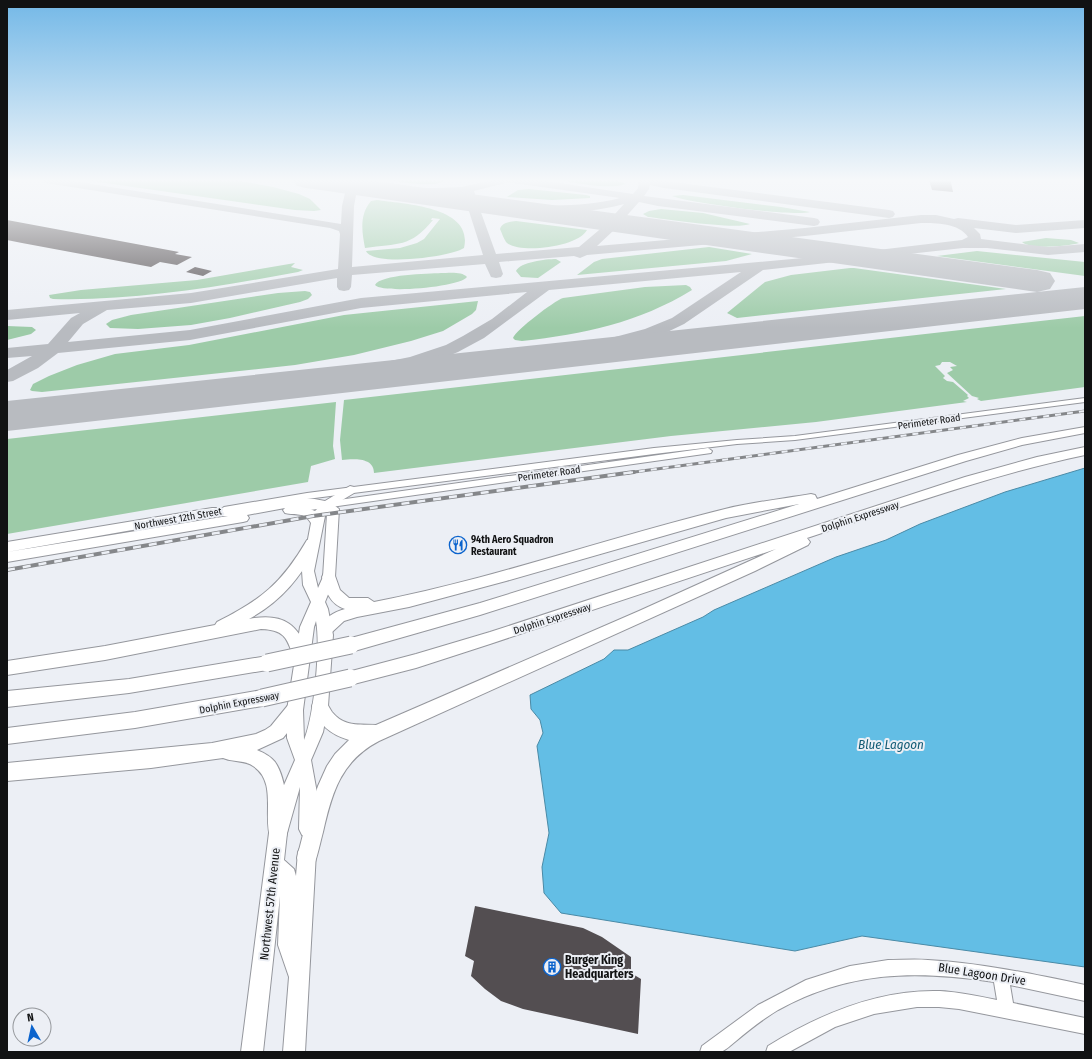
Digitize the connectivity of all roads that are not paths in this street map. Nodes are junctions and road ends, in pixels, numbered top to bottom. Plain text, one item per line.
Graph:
1 (1085, 400) edge
2 (1085, 430) edge
3 (772, 440) junction
4 (1085, 451) edge
5 (862, 488) junction
6 (350, 490) junction
7 (326, 504) junction
8 (296, 509) junction
9 (212, 512) junction
10 (854, 518) junction
11 (316, 521) junction
12 (312, 544) junction
13 (7, 547) edge
14 (7, 557) edge
15 (329, 577) junction
16 (318, 602) junction
17 (388, 605) junction
18 (326, 628) junction
19 (200, 635) junction
20 (302, 658) junction
21 (7, 668) edge
22 (7, 699) edge
23 (320, 706) junction
24 (295, 710) junction
25 (376, 733) junction
26 (7, 736) edge
27 (212, 752) junction
28 (303, 760) junction
29 (7, 772) edge
30 (278, 833) junction
31 (307, 858) junction
32 (274, 863) junction
33 (1000, 976) junction
34 (300, 980) junction
35 (1085, 993) edge
36 (1007, 1010) junction
37 (1085, 1026) edge
38 (252, 1052) edge
39 (294, 1052) edge
40 (708, 1052) edge
41 (774, 1052) edge

1 - 3 street, Perimeter Road
2 - 5 highway
3 - 6 street, Perimeter Road
3 - 7 street, Perimeter Road
4 - 10 highway, Dolphin Expressway
5 - 17 highway
5 - 22 highway, bridge
6 - 7 main road
6 - 9 street, Northwest 12th Street
7 - 8 street, Northwest 12th Street
7 - 9 main road
7 - 11 main road, Northwest 57th Avenue
7 - 15 main road
8 - 11 main road
8 - 14 main road, Northwest 12th Street
9 - 13 main road, Northwest 12th Street
10 - 25 highway
10 - 26 highway, Dolphin Expressway, bridge
11 - 12 main road, Northwest 57th Avenue
12 - 16 main road, Northwest 57th Avenue
12 - 19 highway
15 - 16 main road
15 - 17 highway
16 - 18 main road, Northwest 57th Avenue
16 - 20 main road
17 - 18 highway
18 - 23 main road, Northwest 57th Avenue
19 - 20 highway
19 - 21 highway
20 - 24 main road
23 - 25 highway
23 - 28 main road, Northwest 57th Avenue
24 - 27 highway
24 - 28 main road
25 - 31 highway
27 - 29 highway
27 - 30 highway
28 - 30 main road, Northwest 57th Avenue
28 - 31 main road
30 - 32 main road, Northwest 57th Avenue
31 - 34 main road
32 - 34 main road
32 - 38 main road, Northwest 57th Avenue
33 - 35 street, Blue Lagoon Drive
33 - 36 street
33 - 40 street, Blue Lagoon Drive
34 - 39 main road
36 - 37 street
36 - 41 street

